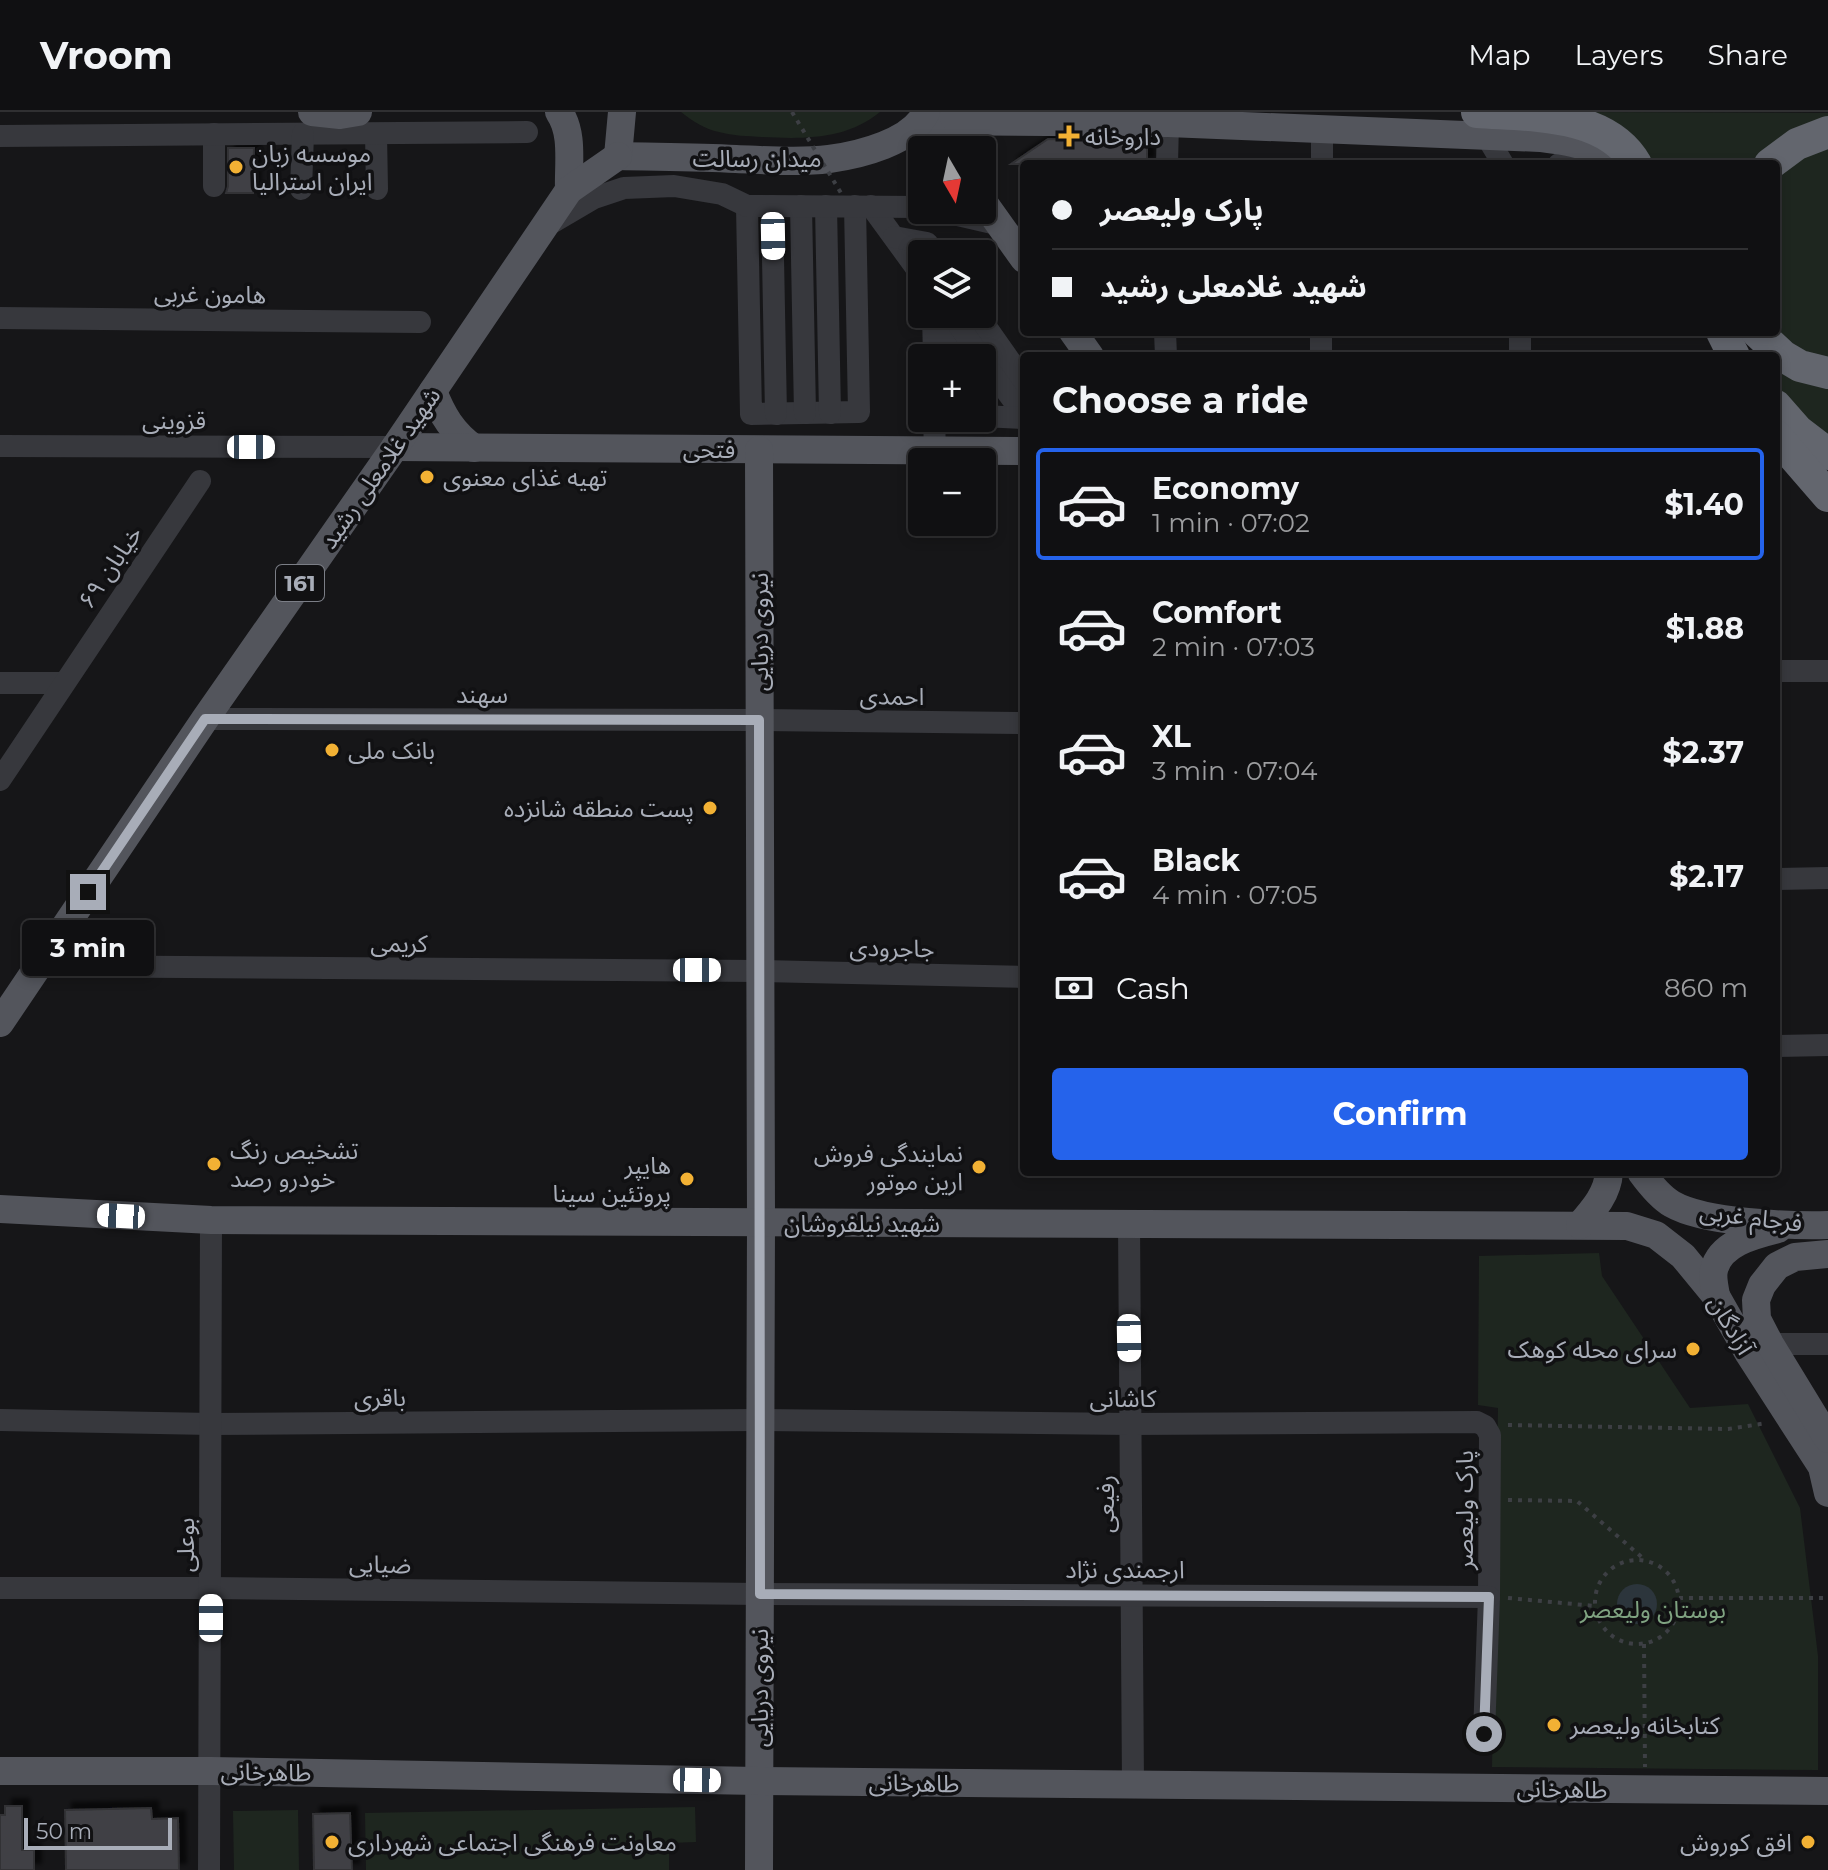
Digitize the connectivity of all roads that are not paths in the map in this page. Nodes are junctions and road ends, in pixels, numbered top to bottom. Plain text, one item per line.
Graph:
1 (358, 112) edge
2 (622, 112) edge
3 (570, 115) edge
4 (924, 116) edge
5 (307, 123) edge
6 (1168, 123) junction
7 (1482, 124) edge
8 (1322, 130) junction
9 (527, 132) dead end
10 (1828, 132) edge
11 (214, 134) junction
12 (376, 134) junction
13 (0, 136) edge
14 (936, 136) edge
15 (618, 156) junction
16 (1601, 159) edge
17 (1167, 160) edge
18 (1322, 160) edge
19 (1501, 160) edge
20 (1567, 160) edge
21 (1633, 160) edge
22 (1775, 160) edge
23 (214, 186) dead end
24 (301, 189) dead end
25 (377, 189) dead end
26 (569, 190) junction
27 (848, 203) junction
28 (747, 206) junction
29 (772, 206) junction
30 (801, 206) junction
31 (908, 206) edge
32 (996, 218) edge
33 (996, 224) edge
34 (1001, 225) junction
35 (544, 227) junction
36 (894, 237) junction
37 (910, 240) edge
38 (1020, 253) edge
39 (908, 256) edge
40 (0, 318) edge
41 (420, 322) dead end
42 (948, 328) edge
43 (987, 328) edge
44 (1761, 336) edge
45 (1779, 352) edge
46 (1780, 353) edge
47 (1828, 373) edge
48 (1020, 375) edge
49 (433, 391) junction
50 (1020, 411) edge
51 (1780, 411) edge
52 (805, 413) junction
53 (770, 414) junction
54 (996, 416) edge
55 (1020, 416) edge
56 (1780, 441) edge
57 (0, 446) edge
58 (395, 447) junction
59 (474, 448) junction
60 (759, 450) junction
61 (908, 451) edge
62 (996, 451) edge
63 (1020, 451) edge
64 (1828, 454) edge
65 (200, 481) dead end
66 (1828, 496) edge
67 (1780, 671) edge
68 (1828, 671) edge
69 (0, 683) edge
70 (64, 683) junction
71 (205, 719) junction
72 (759, 720) junction
73 (1020, 723) edge
74 (0, 780) edge
75 (1828, 878) edge
76 (1780, 879) edge
77 (38, 966) junction
78 (759, 971) junction
79 (1020, 977) edge
80 (0, 1023) edge
81 (1828, 1045) edge
82 (1780, 1046) edge
83 (1609, 1176) edge
84 (1644, 1176) edge
85 (0, 1209) edge
86 (211, 1220) junction
87 (761, 1222) junction
88 (1129, 1223) junction
89 (1580, 1225) junction
90 (1828, 1225) edge
91 (1793, 1226) junction
92 (1828, 1254) edge
93 (1716, 1296) junction
94 (1770, 1344) junction
95 (1828, 1344) edge
96 (0, 1420) edge
97 (759, 1420) junction
98 (211, 1424) junction
99 (1130, 1424) junction
100 (1483, 1426) joint
101 (1828, 1439) edge
102 (1828, 1493) edge
103 (0, 1588) edge
104 (211, 1588) junction
105 (760, 1594) junction
106 (1132, 1595) junction
107 (1489, 1597) junction
108 (1484, 1734) dead end
109 (0, 1771) edge
110 (210, 1771) junction
111 (758, 1781) junction
112 (1133, 1785) junction
113 (1828, 1791) edge
114 (209, 1870) edge
115 (759, 1870) edge

1 - 5 main road
2 - 15 main road
3 - 26 main road
4 - 6 main road
4 - 14 main road
4 - 15 main road, میدان رسالت
5 - 11 street
5 - 12 street
5 - 24 street
6 - 8 main road
6 - 17 street
7 - 8 main road
7 - 16 main road
7 - 19 street
7 - 21 highway
8 - 18 street
9 - 12 street
10 - 22 highway
11 - 13 street
11 - 23 street
12 - 25 street
15 - 26 main road, شهید غلامعلی رشید / 161
16 - 20 street
26 - 35 main road, شهید غلامعلی رشید / 161
27 - 30 street
27 - 31 street
27 - 36 street
27 - 52 street
28 - 29 street
28 - 35 street
28 - 53 street
29 - 30 street
29 - 53 street
30 - 52 street
32 - 34 main road
33 - 34 street
34 - 38 main road
35 - 49 main road, شهید غلامعلی رشید / 161
36 - 37 street
36 - 39 street
40 - 41 street, هامون غربی
42 - 50 street
43 - 48 street
44 - 45 highway
46 - 47 highway
49 - 58 main road, شهید غلامعلی رشید / 161
49 - 59 main road
51 - 64 highway
52 - 53 street
53 - 60 street
54 - 55 street
56 - 66 highway
57 - 58 street, قزوینی
58 - 59 main road, فتحی
58 - 71 main road, شهید غلامعلی رشید / 161
59 - 60 main road, فتحی
60 - 61 main road, فتحی
60 - 72 main road, نیروی دریایی
62 - 63 main road, فتحی
65 - 70 street, خیابان ۶۹
67 - 68 street
69 - 70 street
70 - 74 street, خیابان ۶۹
71 - 72 street, سهند
71 - 77 main road, شهید غلامعلی رشید / 161
72 - 73 street, احمدی
72 - 78 main road, نیروی دریایی
75 - 76 street
77 - 78 street, کریمی
77 - 80 main road, شهید غلامعلی رشید / 161
78 - 79 street, جاجرودی
78 - 87 main road, نیروی دریایی
81 - 82 street
83 - 89 main road
84 - 91 main road, فرجام غربی
85 - 86 main road, شهید نیلفروشان
86 - 87 main road, شهید نیلفروشان
86 - 98 street, بوعلی
87 - 88 main road, شهید نیلفروشان
87 - 97 main road, نیروی دریایی
88 - 89 main road, شهید نیلفروشان
88 - 99 street, رفیعی
89 - 93 main road, آزادگان
90 - 91 main road, فرجام غربی
91 - 93 main road
92 - 94 main road, فرجام غربی
93 - 102 main road, آزادگان
94 - 95 street
94 - 101 main road
96 - 98 street, باقری
97 - 98 street, باقری
97 - 99 street, کاشانی
97 - 105 main road, نیروی دریایی
98 - 104 street, بوعلی
99 - 100 street, کاشانی
99 - 106 street, رفیعی
100 - 107 street, پارک ولیعصر
103 - 104 street, ضیایی
104 - 105 street, ضیایی
104 - 110 street, بوعلی
105 - 106 street, ارجمندی نژاد
105 - 111 main road, نیروی دریایی
106 - 107 street, ارجمندی نژاد
106 - 112 street, رفیعی
107 - 108 street, پارک ولیعصر
109 - 110 main road, طاهرخانی
110 - 111 main road, طاهرخانی
110 - 114 street, بوعلی
111 - 112 main road, طاهرخانی
111 - 115 main road, نیروی دریایی
112 - 113 main road, طاهرخانی

